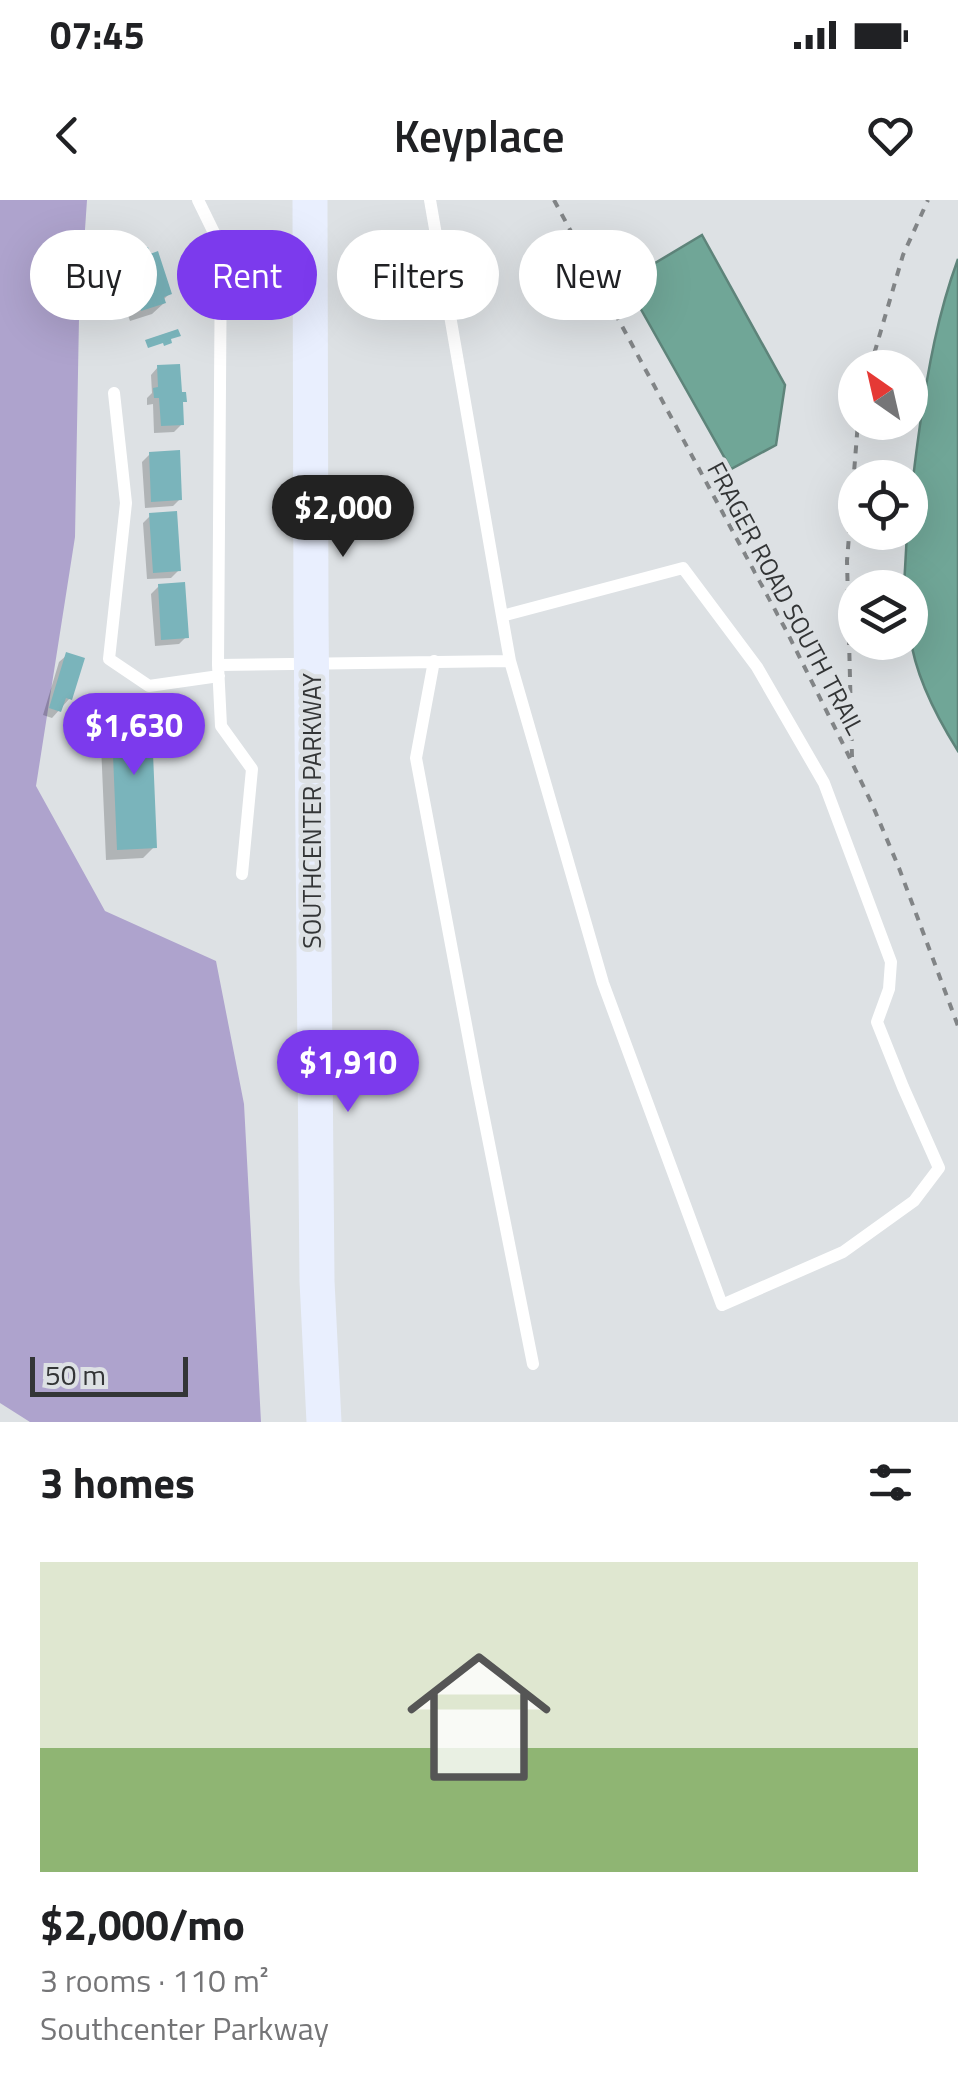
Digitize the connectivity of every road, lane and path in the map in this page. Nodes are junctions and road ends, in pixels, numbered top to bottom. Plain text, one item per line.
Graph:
1 (198, 200) edge
2 (310, 200) edge
3 (430, 200) edge
4 (554, 200) edge
5 (928, 200) edge
6 (875, 350) edge
7 (114, 393) dead end
8 (857, 440) edge
9 (502, 616) junction
10 (434, 661) junction
11 (510, 661) junction
12 (311, 662) junction
13 (218, 670) junction
14 (852, 761) junction
15 (242, 874) dead end
16 (958, 1026) edge
17 (533, 1364) dead end
18 (324, 1422) edge

1 - 13 lane
2 - 12 main road, SOUTHCENTER PARKWAY
3 - 9 lane
4 - 14 path, FRAGER ROAD SOUTH TRAIL
5 - 6 path
7 - 13 lane
8 - 14 path
9 - 11 lane
9 - 11 lane
10 - 11 lane
10 - 12 lane
10 - 17 lane
12 - 13 lane
12 - 18 main road, SOUTHCENTER PARKWAY
13 - 15 lane
14 - 16 path, FRAGER ROAD SOUTH TRAIL

